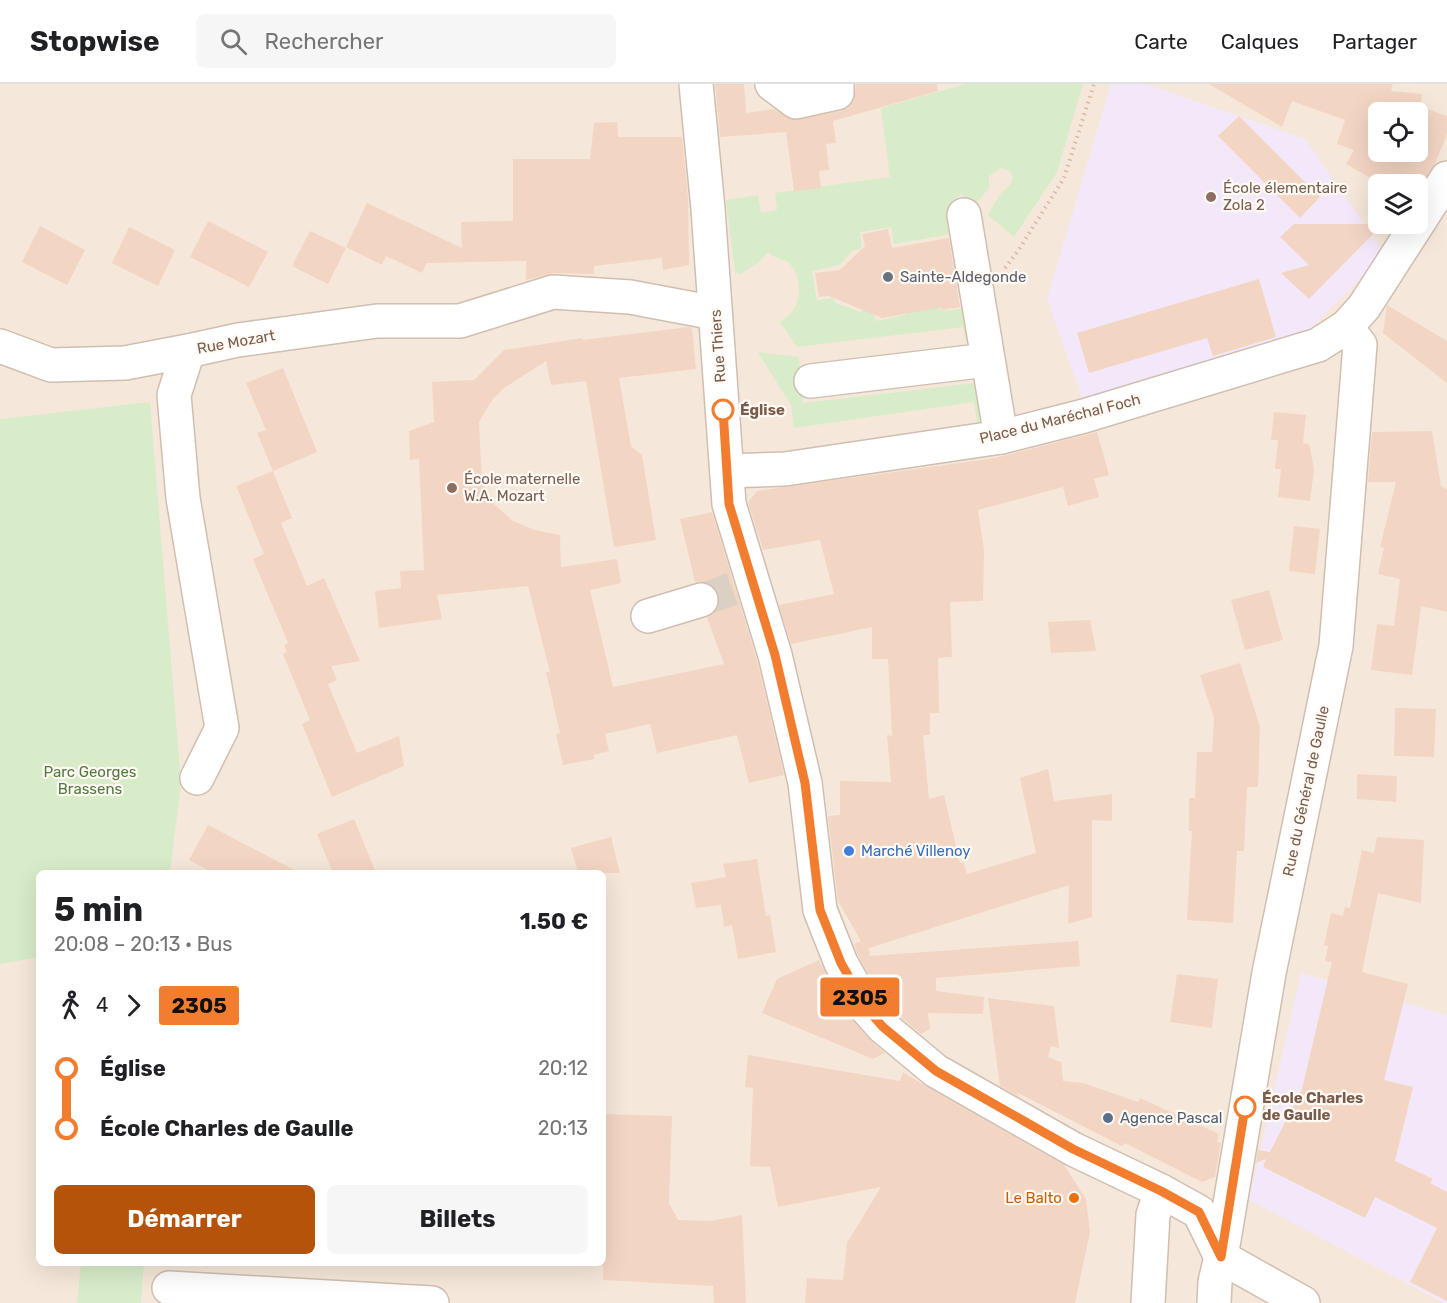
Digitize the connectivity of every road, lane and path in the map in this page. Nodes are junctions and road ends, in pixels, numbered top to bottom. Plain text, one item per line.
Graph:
1 (696, 84) edge
2 (772, 84) edge
3 (837, 84) edge
4 (1094, 84) edge
5 (1447, 178) edge
6 (964, 215) dead end
7 (979, 300) junction
8 (715, 313) junction
9 (1346, 327) junction
10 (0, 346) edge
11 (188, 351) junction
12 (987, 360) junction
13 (811, 381) dead end
14 (1001, 437) junction
15 (727, 471) junction
16 (701, 600) tunnel mouth
17 (648, 615) dead end
18 (197, 778) dead end
19 (1161, 1191) junction
20 (1221, 1257) junction
21 (169, 1288) dead end
22 (432, 1303) edge
23 (1148, 1303) edge
24 (1214, 1303) edge
25 (1303, 1303) edge

1 - 8 street, Rue Thiers
2 - 3 street
4 - 7 path
5 - 9 street, Place du Maréchal Foch
6 - 7 street
7 - 12 street
8 - 11 street, Rue Mozart
8 - 15 street, Rue Thiers
9 - 14 street, Place du Maréchal Foch
9 - 20 street, Rue du Général de Gaulle
10 - 11 street
11 - 18 street, Rue Mozart
12 - 13 street
12 - 14 street
14 - 15 street, Place du Maréchal Foch
15 - 19 street, Rue Thiers
16 - 17 street
19 - 20 street, Rue Thiers
19 - 23 street
20 - 24 street, Rue du Général de Gaulle
20 - 25 street
21 - 22 street

